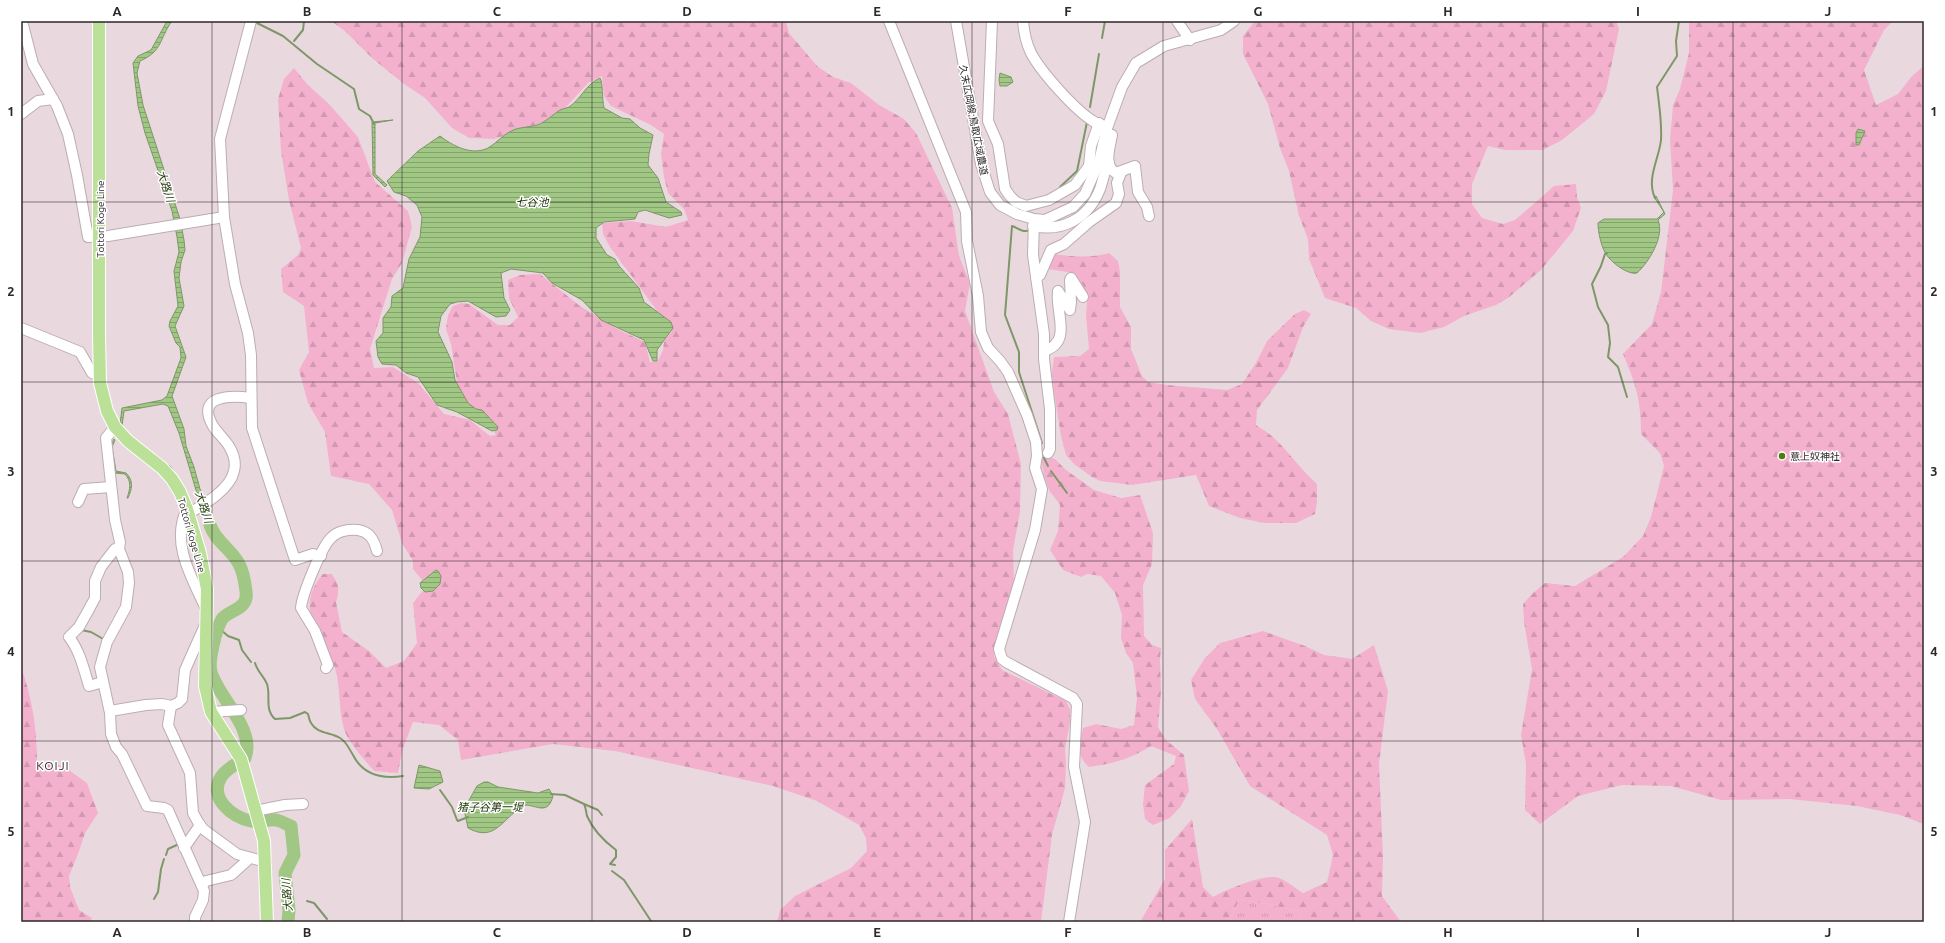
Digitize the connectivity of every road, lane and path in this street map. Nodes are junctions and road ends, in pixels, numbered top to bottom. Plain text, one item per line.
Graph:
1 (22, 21) edge
2 (99, 21) edge
3 (251, 21) edge
4 (889, 21) edge
5 (956, 21) edge
6 (992, 21) edge
7 (1022, 21) edge
8 (1177, 21) edge
9 (1234, 21) edge
10 (1190, 40) junction
11 (53, 100) junction
12 (21, 114) edge
13 (1106, 128) junction
14 (1099, 164) junction
15 (1121, 173) junction
16 (224, 216) junction
17 (1149, 216) dead end
18 (1033, 222) junction
19 (100, 237) junction
20 (1036, 277) junction
21 (1082, 297) dead end
22 (21, 328) edge
23 (1044, 351) junction
24 (100, 376) junction
25 (251, 398) junction
26 (115, 427) junction
27 (1048, 453) dead end
28 (111, 487) junction
29 (78, 502) dead end
30 (188, 512) junction
31 (119, 549) junction
32 (377, 551) dead end
33 (321, 556) junction
34 (207, 615) junction
35 (326, 668) dead end
36 (103, 682) junction
37 (171, 706) junction
38 (240, 710) dead end
39 (110, 711) junction
40 (211, 712) junction
41 (303, 804) dead end
42 (257, 817) junction
43 (200, 825) junction
44 (184, 848) junction
45 (250, 858) junction
46 (266, 862) junction
47 (202, 885) junction
48 (195, 922) edge
49 (267, 922) edge
50 (1069, 922) edge

1 - 11 street
2 - 19 main road, Tottori Koge Line
3 - 16 street
4 - 50 street
5 - 18 street, 久末広岡線;鳥取広域農道
6 - 14 street
7 - 13 street
8 - 10 street
9 - 10 street, 久末広岡線;鳥取広域農道
10 - 13 street, 久末広岡線;鳥取広域農道
11 - 12 street
11 - 19 street
13 - 14 street, 久末広岡線;鳥取広域農道
14 - 15 street
14 - 18 street, 久末広岡線;鳥取広域農道
15 - 17 street
15 - 20 street
16 - 19 street
16 - 25 street
18 - 20 street
19 - 24 main road, Tottori Koge Line
20 - 23 street
21 - 23 street
22 - 24 street
23 - 27 street
24 - 26 main road, Tottori Koge Line
25 - 30 street
25 - 33 street
26 - 28 street
26 - 30 main road, Tottori Koge Line
28 - 29 street
28 - 31 street
30 - 34 main road, Tottori Koge Line
31 - 36 street
31 - 36 street
32 - 33 street
33 - 35 street
34 - 37 street
34 - 40 main road, Tottori Koge Line
36 - 39 street
37 - 39 street
37 - 43 street
38 - 40 street
39 - 44 street
40 - 42 main road, Tottori Koge Line
41 - 42 street
42 - 46 main road, Tottori Koge Line
43 - 44 street
43 - 45 street
44 - 47 street
45 - 46 street
45 - 47 street
46 - 49 main road, Tottori Koge Line
47 - 48 street

